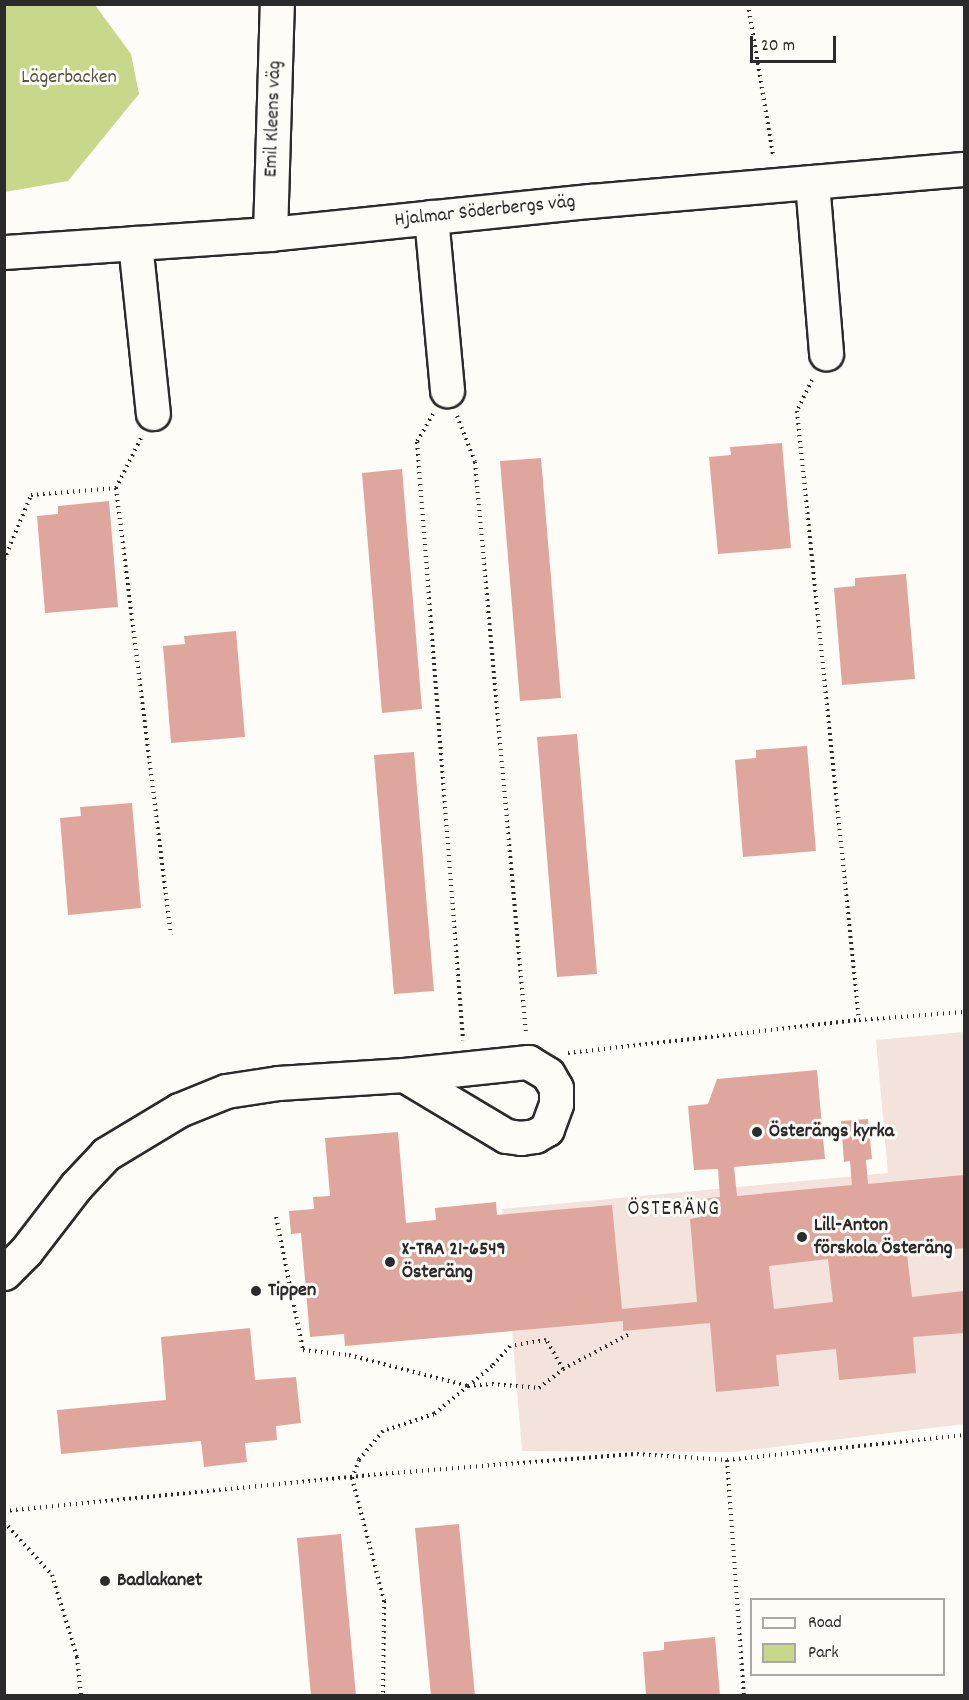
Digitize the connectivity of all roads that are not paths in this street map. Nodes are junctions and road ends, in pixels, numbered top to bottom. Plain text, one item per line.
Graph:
1 (277, 4) edge
2 (964, 169) edge
3 (812, 183) junction
4 (431, 217) junction
5 (270, 234) junction
6 (135, 243) junction
7 (4, 252) edge
8 (826, 353) road end
9 (447, 390) road end
10 (153, 414) road end
11 (404, 1075) junction
12 (4, 1273) edge

1 - 5 street, Emil Kleens väg
2 - 3 street, Hjalmar Söderbergs väg
3 - 4 street, Hjalmar Söderbergs väg
3 - 8 street
4 - 5 street, Hjalmar Söderbergs väg
4 - 9 street
5 - 6 street, Hjalmar Söderbergs väg
6 - 7 street, Hjalmar Söderbergs väg
6 - 10 street
11 - 11 street
11 - 12 street

